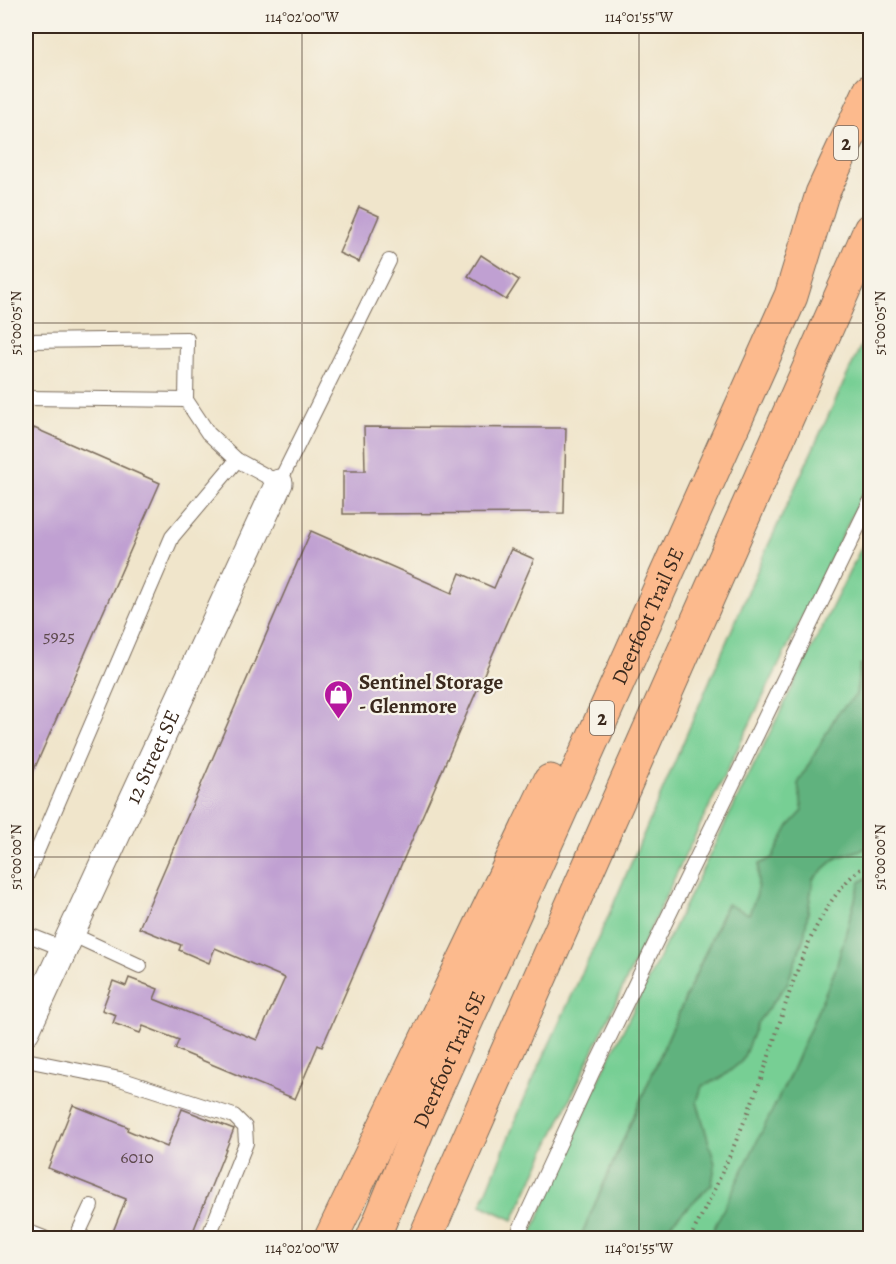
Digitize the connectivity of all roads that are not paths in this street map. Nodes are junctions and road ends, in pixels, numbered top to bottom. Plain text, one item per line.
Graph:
1 (870, 91) edge
2 (822, 195) junction
3 (870, 230) edge
4 (389, 261) dead end
5 (26, 341) edge
6 (26, 398) edge
7 (186, 400) junction
8 (237, 460) junction
9 (279, 483) junction
10 (870, 502) edge
11 (26, 877) edge
12 (26, 934) edge
13 (67, 942) junction
14 (140, 966) dead end
15 (26, 1031) edge
16 (26, 1060) edge
17 (91, 1206) dead end
18 (26, 1232) edge
19 (44, 1239) edge
20 (76, 1239) edge
21 (208, 1239) edge
22 (331, 1239) edge
23 (373, 1239) edge
24 (425, 1239) edge
25 (516, 1239) edge

1 - 2 highway, Deerfoot Trail SE / 2
2 - 22 highway
2 - 23 highway, Deerfoot Trail SE / 2
3 - 24 highway, 2
4 - 9 lane
5 - 7 lane
6 - 7 lane
7 - 8 lane
8 - 9 lane
8 - 11 lane
9 - 13 street, 12 Street SE
10 - 25 lane
12 - 13 lane
13 - 14 lane
13 - 15 street, 12 Street SE
16 - 21 lane
17 - 20 lane
18 - 19 lane

